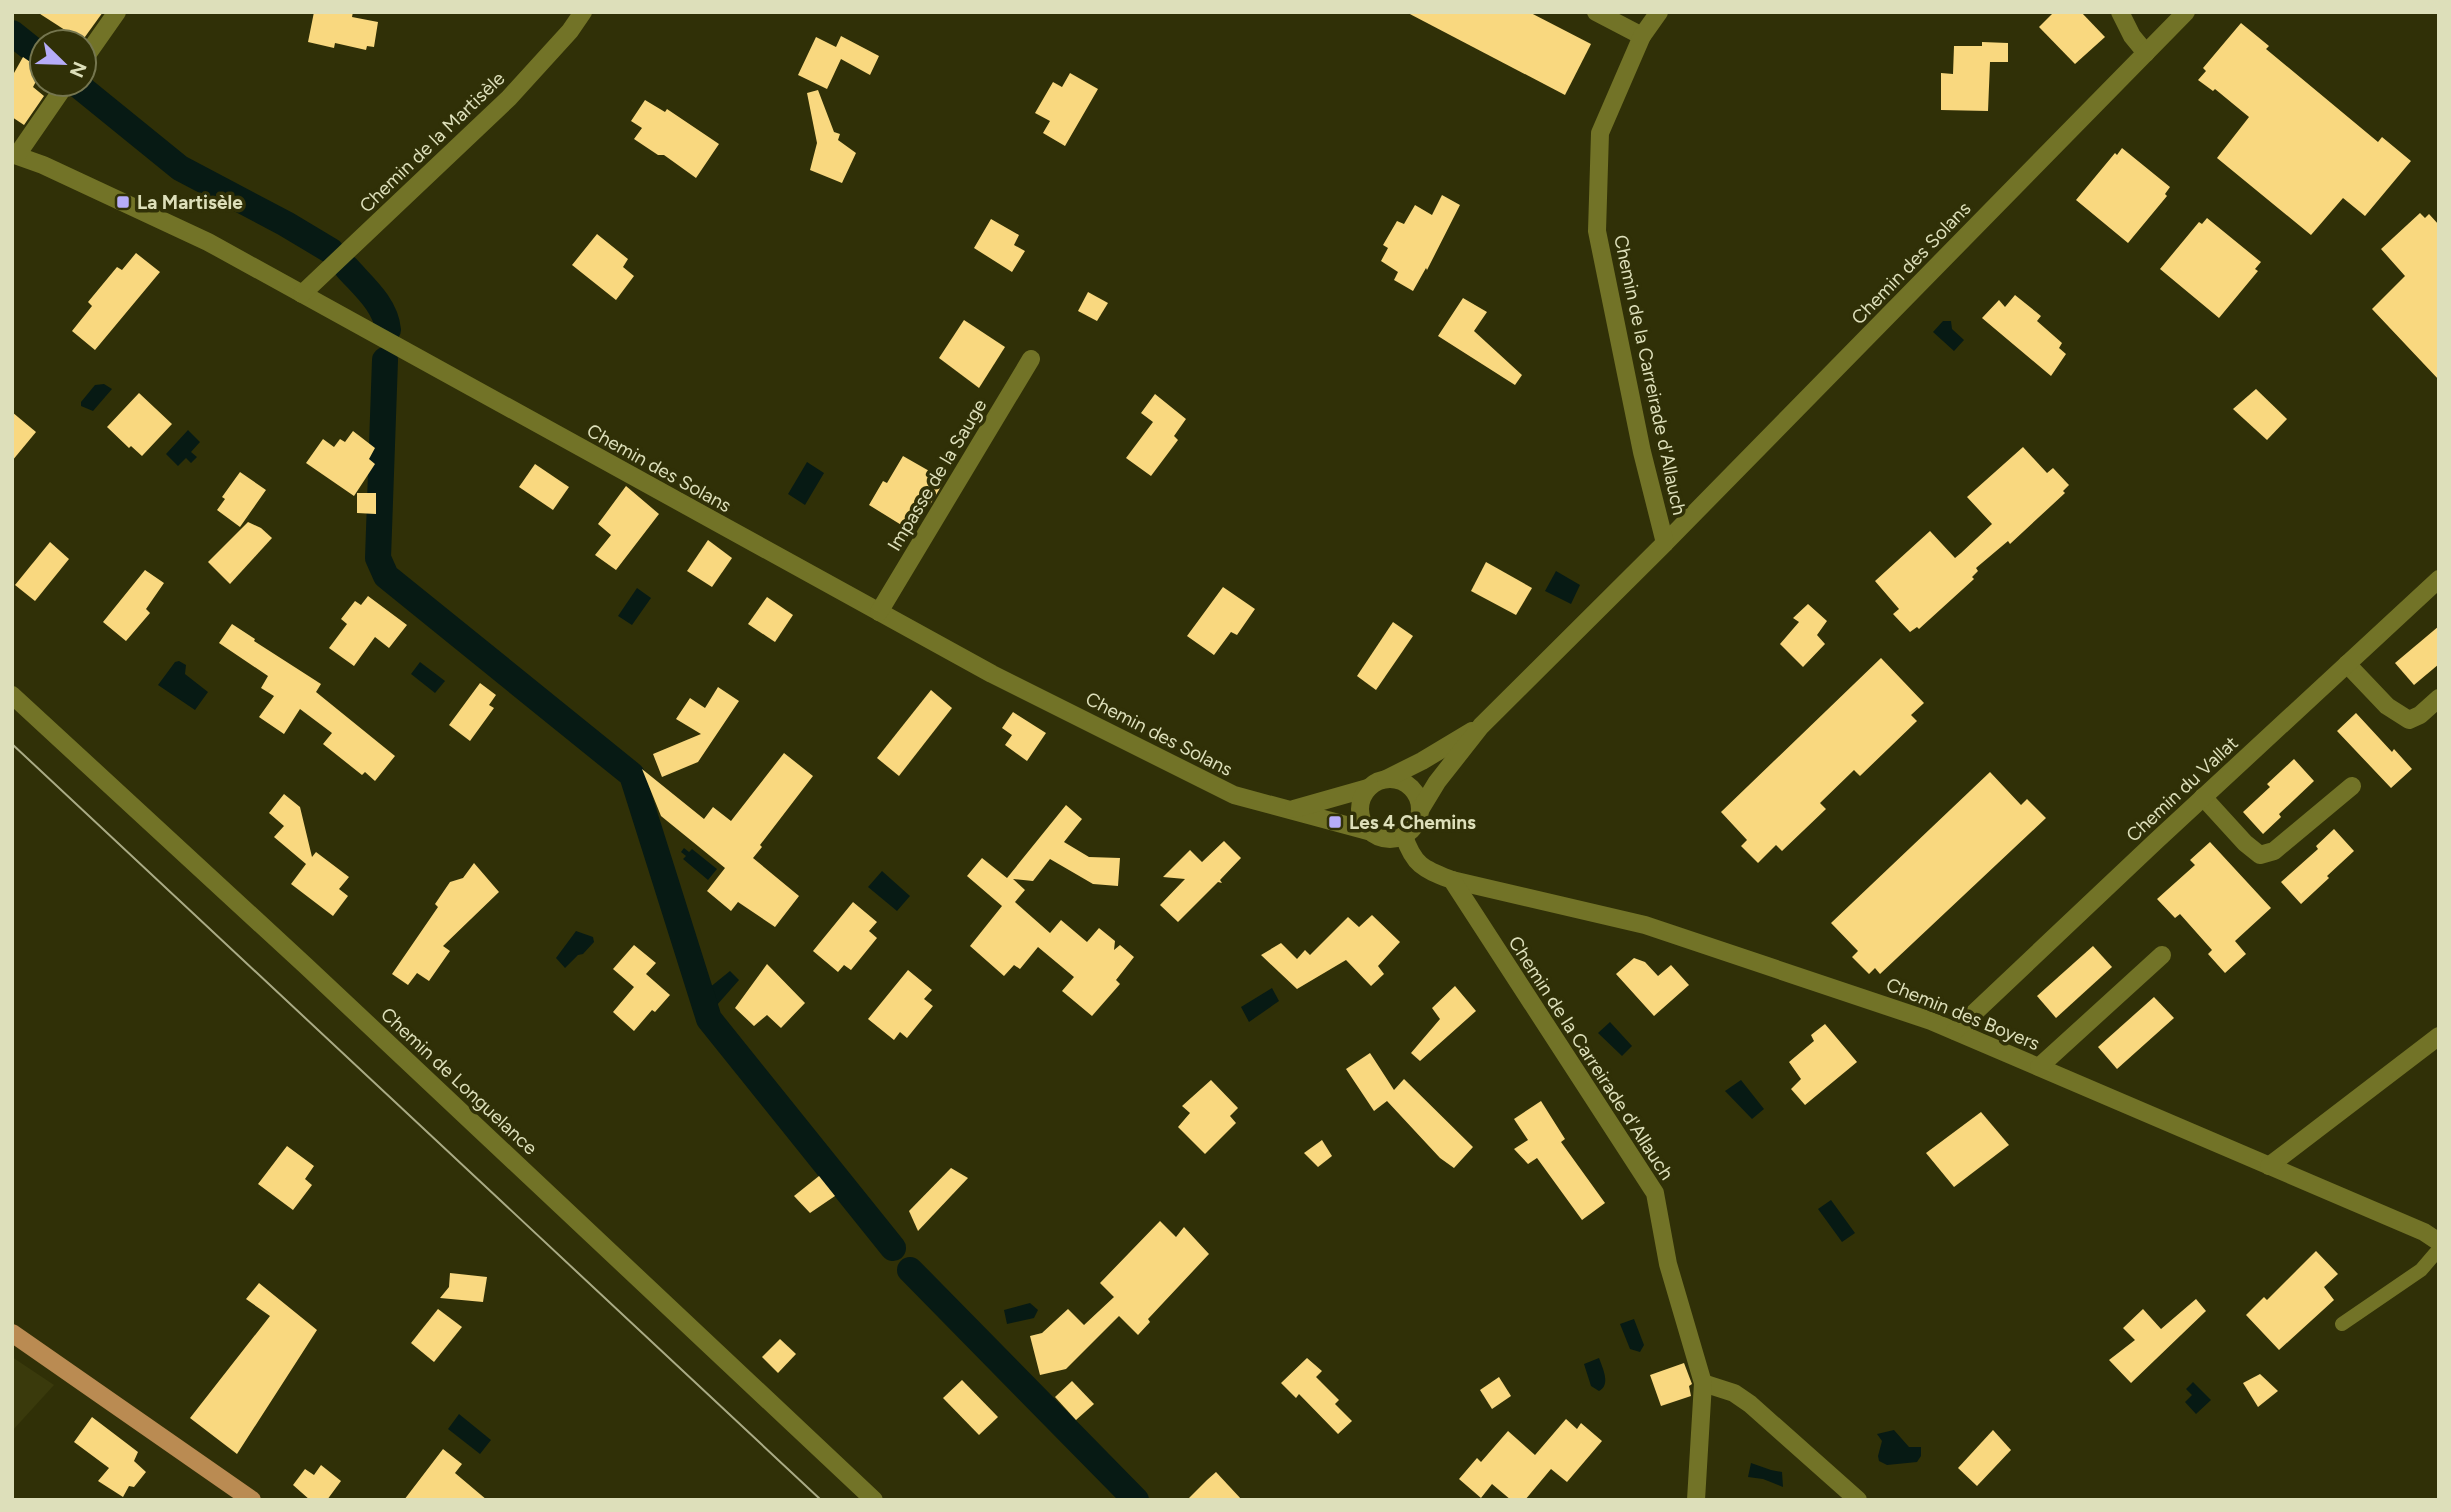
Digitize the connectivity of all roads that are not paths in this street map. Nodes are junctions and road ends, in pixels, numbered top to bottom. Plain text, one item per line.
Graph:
1 (117, 12) edge
2 (583, 12) edge
3 (1595, 12) edge
4 (1659, 12) edge
5 (2120, 12) edge
6 (2186, 12) edge
7 (1642, 36) junction
8 (98, 38) edge
9 (2146, 53) junction
10 (56, 98) edge
11 (14, 154) edge
12 (302, 294) junction
13 (1031, 359) dead end
14 (1665, 543) junction
15 (2439, 579) edge
16 (879, 612) junction
17 (2347, 664) junction
18 (12, 695) edge
19 (2439, 698) edge
20 (1481, 726) junction
21 (1386, 779) junction
22 (2352, 786) dead end
23 (1368, 788) junction
24 (2203, 797) junction
25 (1290, 810) junction
26 (1420, 810) junction
27 (1368, 831) junction
28 (1405, 836) junction
29 (1452, 880) junction
30 (2162, 955) dead end
31 (1955, 1031) junction
32 (2439, 1036) edge
33 (2039, 1067) junction
34 (2269, 1166) junction
35 (2439, 1242) edge
36 (2439, 1249) edge
37 (2342, 1324) dead end
38 (12, 1333) edge
39 (1703, 1383) junction
40 (252, 1500) edge
41 (874, 1500) edge
42 (1696, 1500) edge
43 (1858, 1500) edge

1 - 8 street
2 - 12 street, Chemin de la Martisèle
3 - 7 street
4 - 7 street, Chemin de la Carreirade d'Allauch
5 - 9 street
6 - 9 street, Chemin des Solans
7 - 14 street, Chemin de la Carreirade d'Allauch
9 - 14 street, Chemin des Solans
10 - 11 street
11 - 12 street, Chemin des Solans
12 - 16 street, Chemin des Solans
13 - 16 street, Impasse de la Sauge
14 - 20 street, Chemin de la Carreirade d'Allauch
15 - 17 street, Chemin du Vallat
16 - 25 street, Chemin des Solans
17 - 19 street
17 - 24 street, Chemin du Vallat
18 - 41 street, Chemin de Longuelance
20 - 21 street, Chemin de la Carreirade d'Allauch
20 - 26 street, Chemin de la Carreirade d'Allauch
21 - 23 street
21 - 26 street
22 - 24 street
23 - 25 street
23 - 27 street
24 - 31 street, Chemin du Vallat
25 - 27 street, Chemin des Solans
26 - 28 street
27 - 28 street
28 - 29 street
29 - 31 street, Chemin des Boyers
29 - 39 street, Chemin de la Carreirade d'Allauch
30 - 33 street
31 - 33 street, Chemin des Boyers
32 - 34 street
33 - 34 street, Chemin des Boyers
34 - 35 street, Chemin des Boyers
36 - 37 lane
38 - 40 main road
39 - 42 street, Chemin de la Carreirade d'Allauch
39 - 43 street

